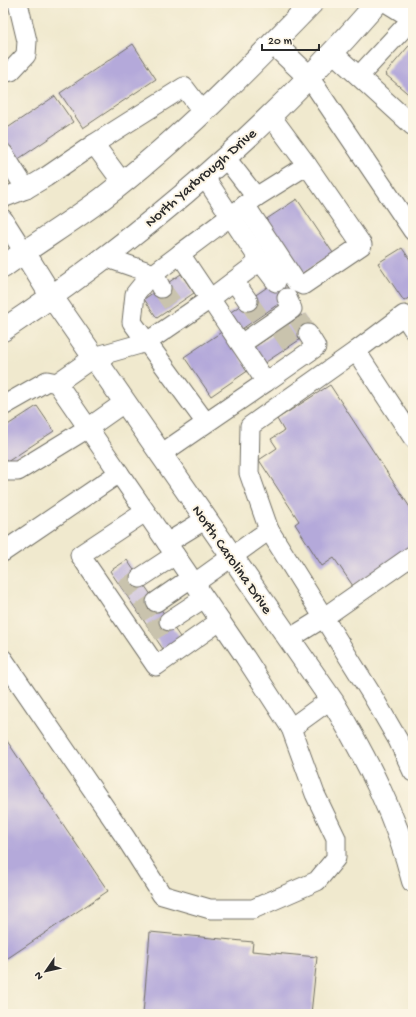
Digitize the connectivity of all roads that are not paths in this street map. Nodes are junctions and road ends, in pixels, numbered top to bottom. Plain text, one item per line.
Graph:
1 (18, 3) edge
2 (312, 3) edge
3 (377, 3) edge
4 (387, 3) edge
5 (413, 19) edge
6 (274, 43) junction
7 (332, 52) junction
8 (3, 73) edge
9 (359, 76) junction
10 (309, 77) junction
11 (203, 112) junction
12 (270, 115) junction
13 (413, 126) edge
14 (94, 144) junction
15 (3, 153) edge
16 (225, 157) junction
17 (307, 165) junction
18 (204, 176) junction
19 (122, 182) junction
20 (26, 189) junction
21 (3, 198) edge
22 (244, 206) junction
23 (3, 219) edge
24 (413, 232) edge
25 (24, 252) junction
26 (180, 254) junction
27 (105, 257) junction
28 (260, 261) junction
29 (3, 267) edge
30 (157, 281) junction
31 (234, 281) junction
32 (276, 282) dead end
33 (52, 297) junction
34 (210, 299) junction
35 (248, 301) tunnel mouth
36 (292, 308) dead end
37 (410, 317) edge
38 (3, 330) edge
39 (308, 334) tunnel mouth
40 (147, 342) junction
41 (241, 344) junction
42 (356, 351) junction
43 (94, 357) junction
44 (266, 382) junction
45 (56, 383) junction
46 (125, 402) junction
47 (3, 406) edge
48 (206, 423) junction
49 (88, 428) junction
50 (413, 438) edge
51 (161, 454) junction
52 (3, 471) edge
53 (119, 473) junction
54 (146, 512) junction
55 (206, 519) junction
56 (269, 530) junction
57 (6, 544) edge
58 (171, 549) junction
59 (413, 555) edge
60 (232, 557) junction
61 (140, 578) tunnel mouth
62 (197, 586) junction
63 (156, 602) tunnel mouth
64 (323, 618) junction
65 (169, 621) tunnel mouth
66 (220, 621) junction
67 (289, 639) junction
68 (3, 659) edge
69 (332, 699) junction
70 (291, 728) junction
71 (413, 772) edge
72 (413, 881) edge

1 - 8 street
2 - 6 main road
3 - 7 main road, North Yarbrough Drive
4 - 5 street
5 - 9 street
6 - 10 main road
6 - 11 main road
7 - 9 street
7 - 10 main road, North Yarbrough Drive
9 - 13 street
10 - 12 main road, North Yarbrough Drive
10 - 24 street
11 - 14 street
11 - 19 main road
12 - 16 main road, North Yarbrough Drive
12 - 17 street
14 - 19 street
14 - 20 street
15 - 20 street
16 - 18 main road, North Yarbrough Drive
16 - 22 street
17 - 22 street
17 - 22 street
18 - 22 street
18 - 27 main road, North Yarbrough Drive
19 - 25 main road
20 - 21 street
22 - 26 street
22 - 28 street
23 - 25 street
25 - 29 main road
25 - 33 main road, North Carolina Drive
26 - 30 street
26 - 34 street
27 - 30 street
27 - 33 main road, North Yarbrough Drive
28 - 31 street
28 - 32 street
30 - 40 street
31 - 34 street
31 - 35 street
33 - 38 main road, North Yarbrough Drive
33 - 43 main road, North Carolina Drive
34 - 40 street
34 - 41 street
36 - 41 street
37 - 42 street
39 - 44 street
40 - 43 street
40 - 48 street
41 - 44 street
42 - 50 street
42 - 56 street
43 - 45 street
43 - 46 main road, North Carolina Drive
44 - 48 street
45 - 47 street
45 - 49 street
46 - 49 street
46 - 51 main road, North Carolina Drive
48 - 51 street
49 - 52 street
49 - 53 street
51 - 55 main road, North Carolina Drive
53 - 54 street
53 - 57 street
54 - 58 street
54 - 66 street
55 - 58 street
55 - 60 main road, North Carolina Drive
56 - 60 street
56 - 64 street
58 - 61 street
58 - 62 street
59 - 64 street
60 - 62 street
60 - 67 main road, North Carolina Drive
62 - 63 street
62 - 65 street
62 - 66 street
64 - 67 street
64 - 71 street
66 - 70 street
67 - 69 main road, North Carolina Drive
68 - 70 street
69 - 70 street
69 - 72 main road, North Carolina Drive

